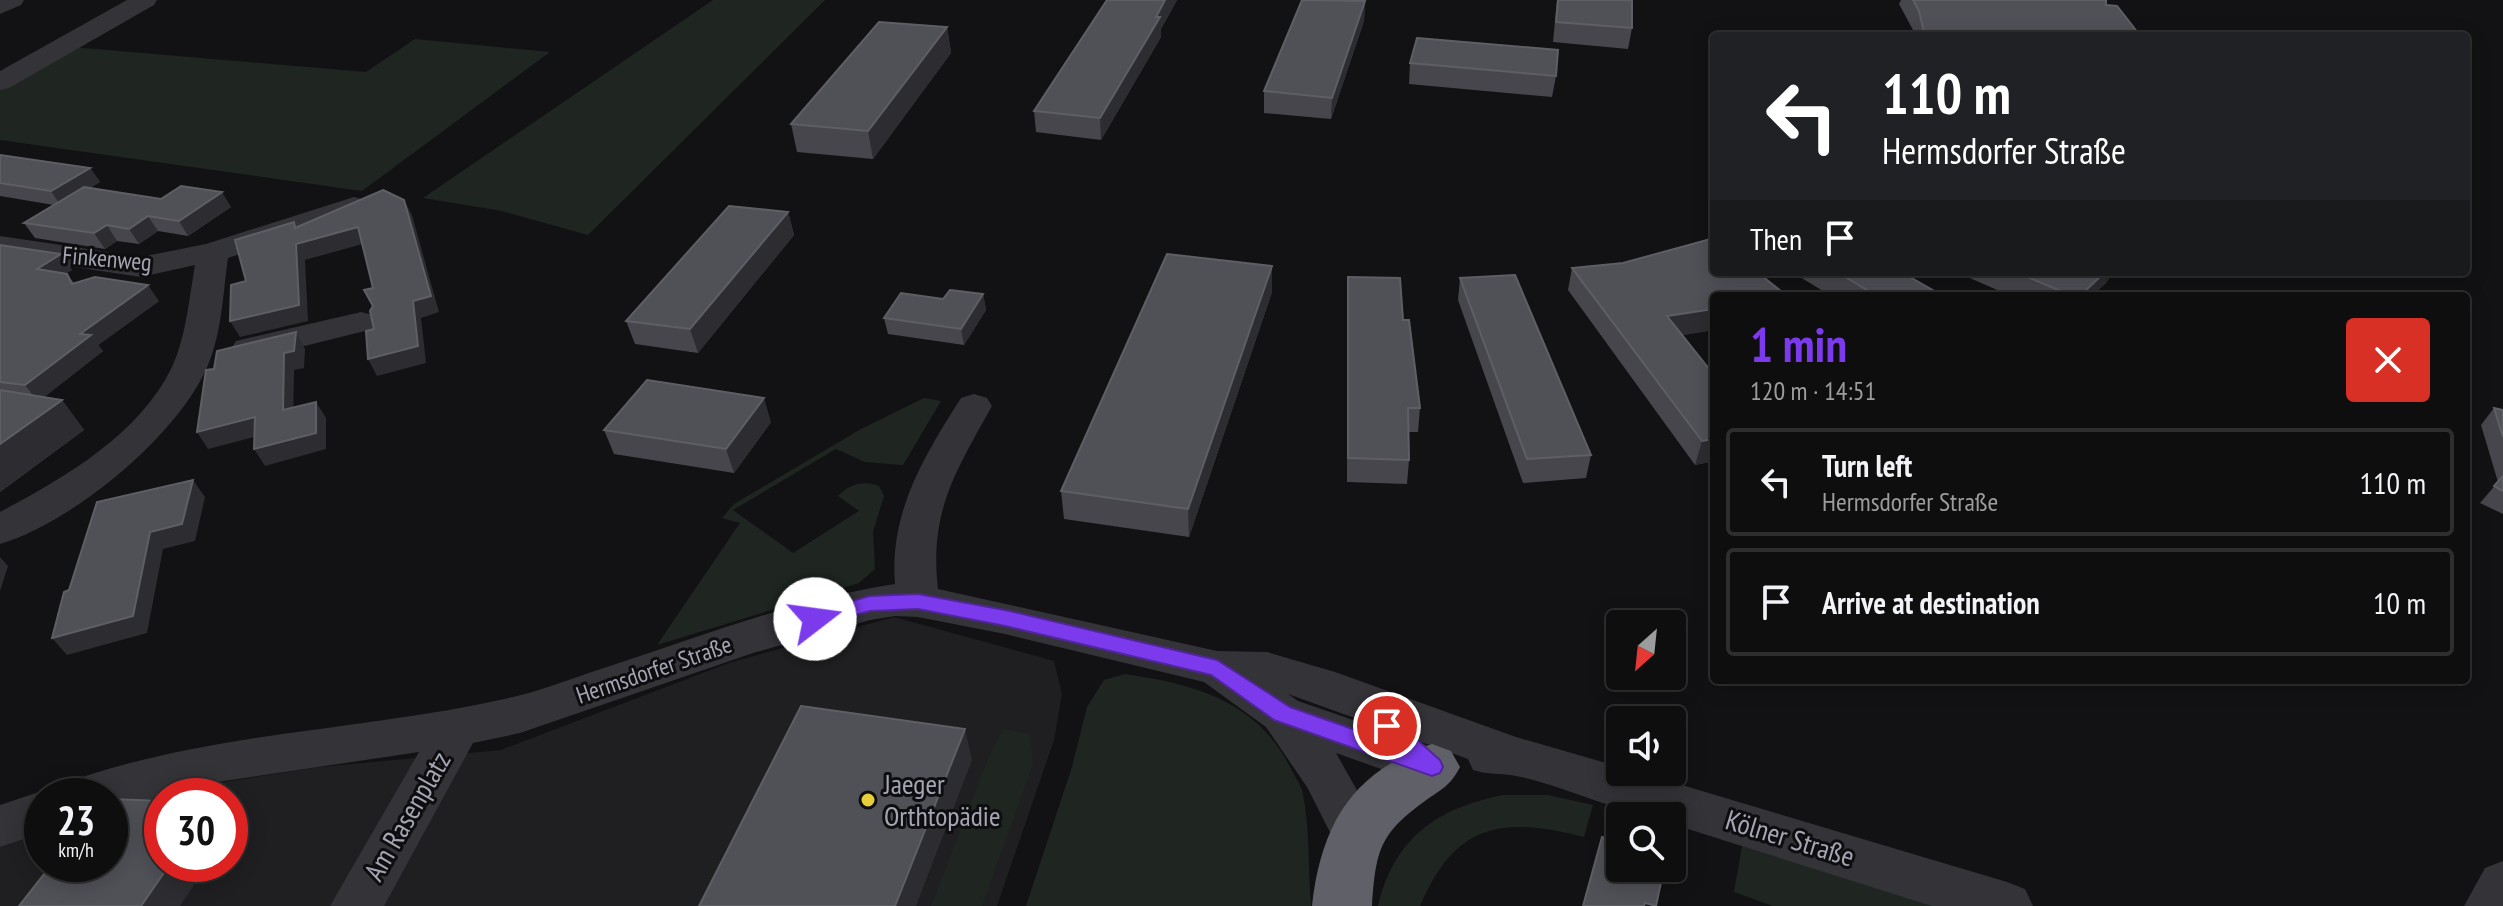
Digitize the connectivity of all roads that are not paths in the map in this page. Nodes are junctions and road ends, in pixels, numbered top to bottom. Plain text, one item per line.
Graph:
1 (12, 0) edge
2 (145, 0) edge
3 (0, 7) edge
4 (0, 82) edge
5 (367, 200) edge
6 (0, 246) edge
7 (33, 251) junction
8 (213, 252) junction
9 (0, 273) edge
10 (361, 322) dead end
11 (191, 363) junction
12 (974, 406) dead end
13 (0, 530) edge
14 (918, 601) junction
15 (1217, 668) junction
16 (1319, 685) junction
17 (1282, 714) junction
18 (458, 727) junction
19 (1514, 756) junction
20 (1432, 767) junction
21 (128, 784) edge
22 (24, 818) edge
23 (0, 826) edge
24 (1356, 833) junction
25 (2503, 884) edge
26 (356, 906) edge
27 (1342, 906) edge
28 (2007, 906) edge
29 (2490, 906) edge

1 - 3 street
2 - 4 street
5 - 8 street, Finkenweg
6 - 7 street, Finkenweg
7 - 8 street, Finkenweg
7 - 9 street
8 - 11 street
10 - 11 street
11 - 13 street
12 - 14 street
14 - 15 street, Hermsdorfer Straße
14 - 18 street, Hermsdorfer Straße
15 - 16 street, Hermsdorfer Straße
15 - 17 street, Hermsdorfer Straße
16 - 19 street, Hermsdorfer Straße
16 - 20 street, Hermsdorfer Straße
17 - 20 street, Hermsdorfer Straße
17 - 24 street, Hermsdorfer Straße
18 - 21 street, Hermsdorfer Straße
18 - 26 street, Am Rasenplatz
19 - 20 street, Kölner Straße
19 - 28 street, Kölner Straße
20 - 24 highway
22 - 23 street
24 - 27 highway
25 - 29 street

